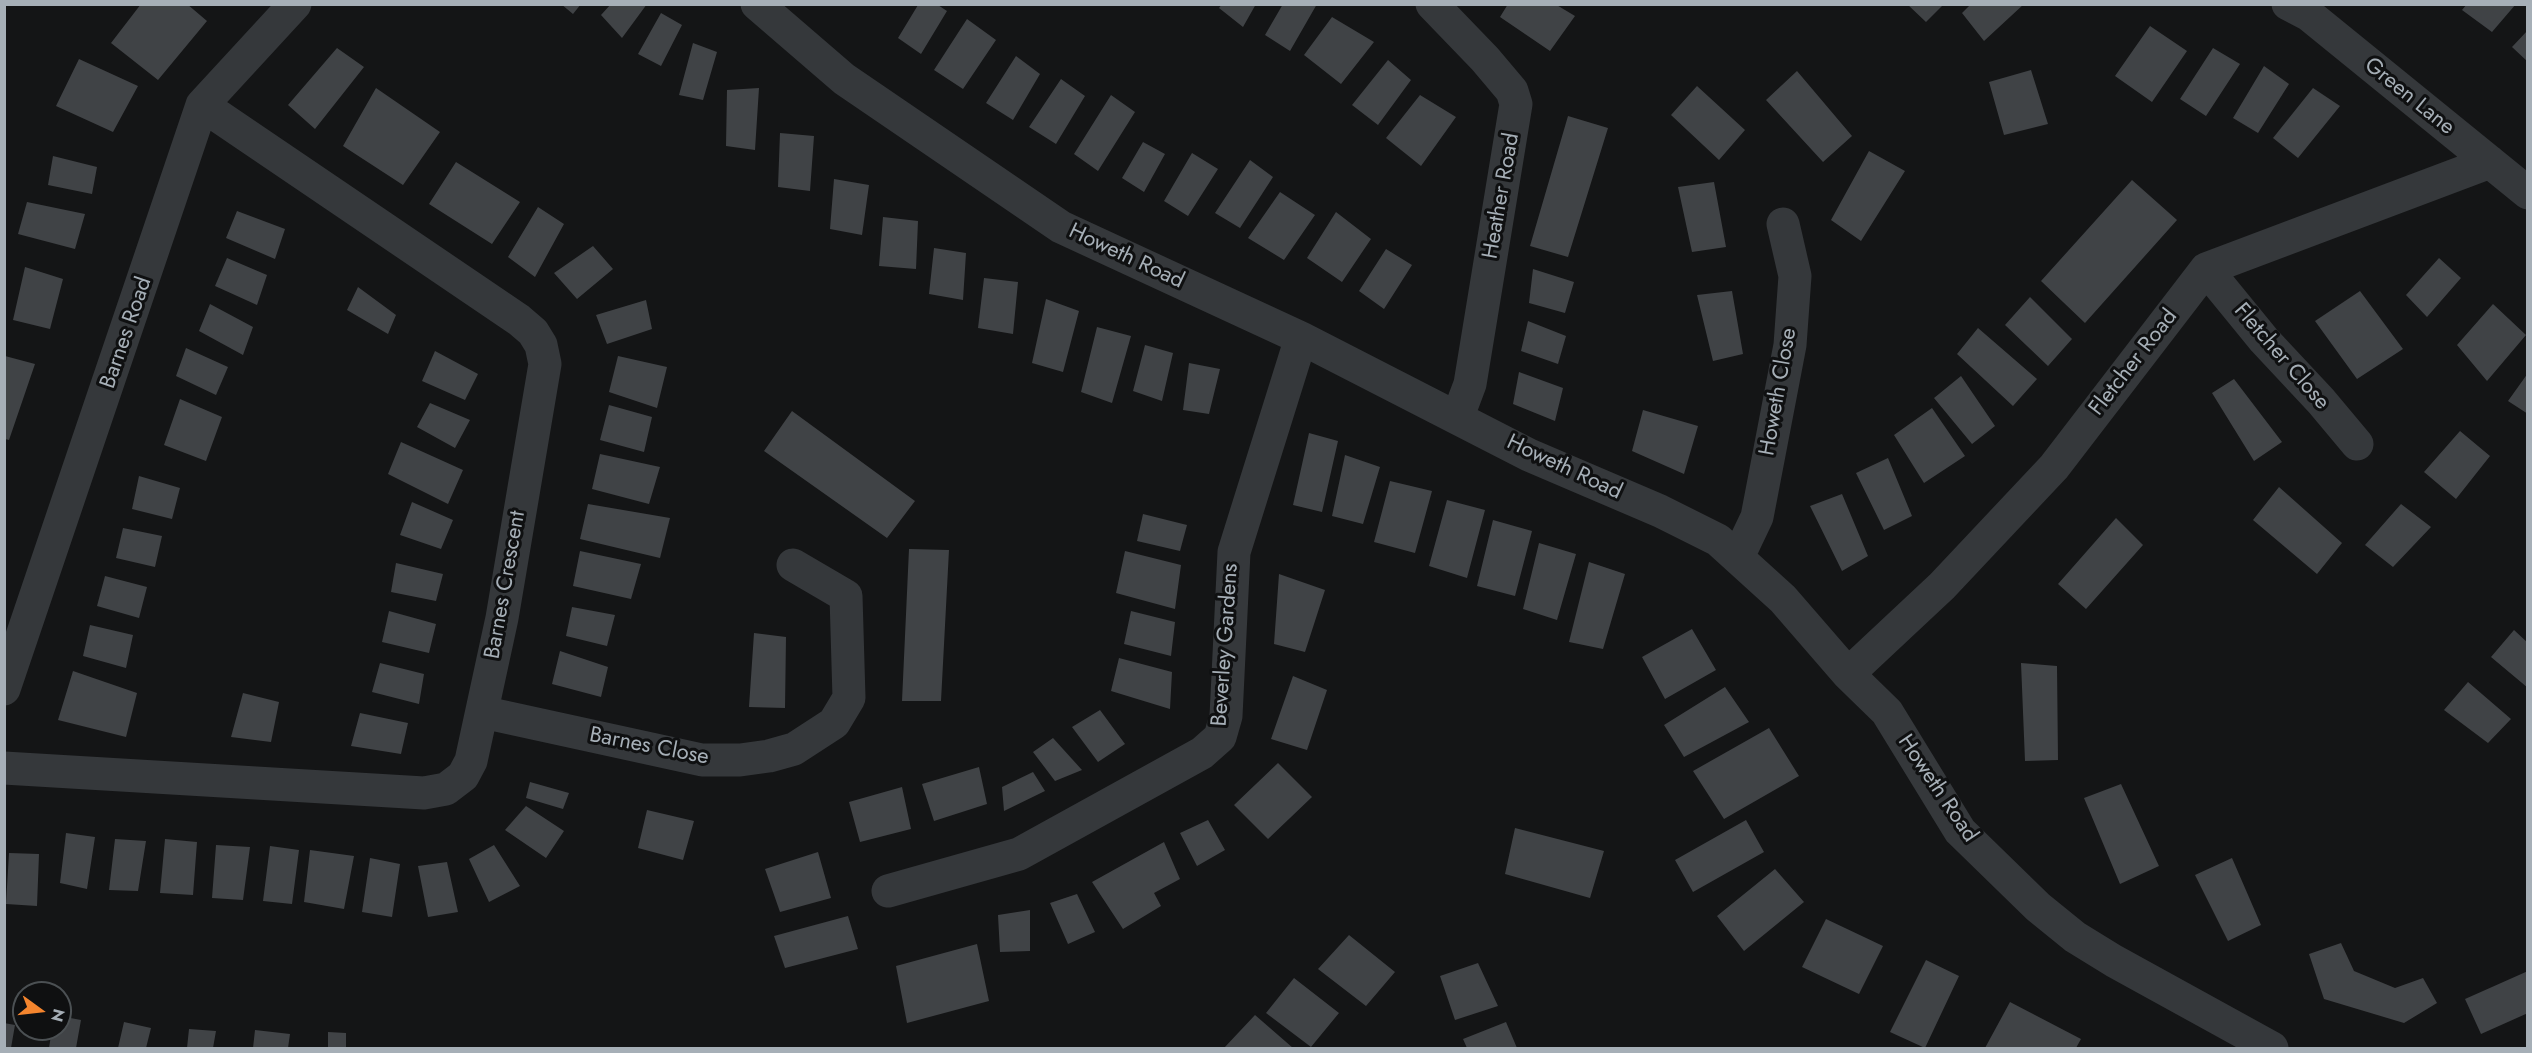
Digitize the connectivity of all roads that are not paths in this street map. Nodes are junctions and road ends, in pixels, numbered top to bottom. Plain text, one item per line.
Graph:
1 (295, 4) edge
2 (758, 4) edge
3 (1432, 4) edge
4 (2288, 4) edge
5 (202, 105) junction
6 (2490, 162) junction
7 (2528, 193) edge
8 (1783, 224) dead end
9 (2205, 269) junction
10 (1301, 338) junction
11 (1458, 416) junction
12 (2357, 444) dead end
13 (1738, 557) junction
14 (794, 565) dead end
15 (1848, 674) junction
16 (4, 689) edge
17 (482, 712) junction
18 (4, 768) edge
19 (888, 891) dead end
20 (2272, 1048) edge

1 - 5 street, Barnes Road
2 - 10 street, Howeth Road
3 - 11 street, Heather Road
4 - 6 street, Green Lane
5 - 16 street, Barnes Road
5 - 17 street, Barnes Crescent
6 - 7 street, Green Lane
6 - 9 street
8 - 13 street, Howeth Close
9 - 12 street, Fletcher Close
9 - 15 street, Fletcher Road
10 - 11 street, Howeth Road
10 - 19 street, Beverley Gardens
11 - 13 street, Howeth Road
13 - 15 street, Howeth Road
14 - 17 street, Barnes Close
15 - 20 street, Howeth Road
17 - 18 street, Barnes Crescent

